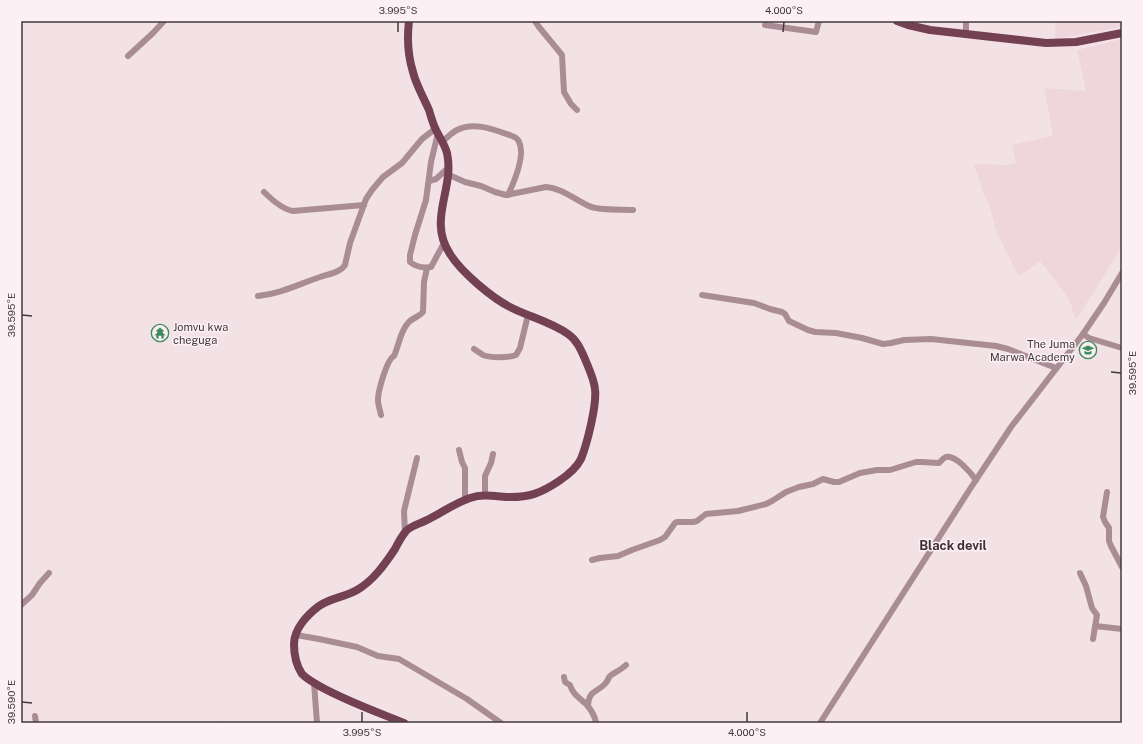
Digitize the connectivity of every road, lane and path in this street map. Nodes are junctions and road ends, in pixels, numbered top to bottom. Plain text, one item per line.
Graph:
1 (164, 21) edge
2 (409, 21) edge
3 (535, 21) edge
4 (819, 21) edge
5 (897, 21) edge
6 (966, 21) edge
7 (765, 25) dead end
8 (1122, 32) edge
9 (966, 35) junction
10 (128, 56) dead end
11 (577, 110) dead end
12 (436, 131) junction
13 (442, 142) junction
14 (448, 171) junction
15 (429, 181) junction
16 (264, 192) dead end
17 (508, 195) junction
18 (364, 205) junction
19 (633, 210) dead end
20 (444, 244) junction
21 (427, 268) junction
22 (1122, 273) edge
23 (702, 295) dead end
24 (258, 296) dead end
25 (528, 315) junction
26 (1083, 334) junction
27 (1122, 348) edge
28 (474, 349) dead end
29 (1056, 368) junction
30 (381, 415) dead end
31 (459, 450) dead end
32 (493, 454) dead end
33 (417, 458) dead end
34 (976, 480) junction
35 (1107, 492) dead end
36 (485, 495) junction
37 (465, 500) junction
38 (405, 533) junction
39 (592, 560) dead end
40 (1122, 567) edge
41 (1080, 572) dead end
42 (49, 574) dead end
43 (21, 605) edge
44 (1095, 626) junction
45 (1122, 629) edge
46 (296, 635) junction
47 (1093, 639) dead end
48 (626, 665) dead end
49 (564, 677) dead end
50 (314, 683) junction
51 (588, 706) junction
52 (35, 716) dead end
53 (36, 723) edge
54 (318, 723) edge
55 (404, 723) edge
56 (501, 723) edge
57 (596, 723) edge
58 (820, 723) edge

1 - 10 street
2 - 12 main road
3 - 11 street
4 - 7 street
5 - 9 main road
6 - 9 street
8 - 9 main road
12 - 13 main road
12 - 15 street
12 - 18 street
13 - 14 main road
13 - 17 street
14 - 15 street
14 - 17 street
14 - 20 main road
15 - 21 street
16 - 18 street
17 - 19 street
18 - 24 street
20 - 21 street
20 - 25 main road
21 - 30 street
22 - 26 street
23 - 29 street
25 - 28 street
25 - 36 main road
26 - 27 street
26 - 29 street
29 - 34 street
31 - 37 street
32 - 36 street
33 - 38 street
34 - 39 street
34 - 58 street
35 - 40 street
36 - 37 main road
37 - 38 main road
38 - 46 main road
41 - 44 street
42 - 43 street
44 - 45 street
44 - 47 street
46 - 50 main road
46 - 56 street
48 - 51 street
49 - 51 street
50 - 54 street
50 - 55 main road
51 - 57 street
52 - 53 street

